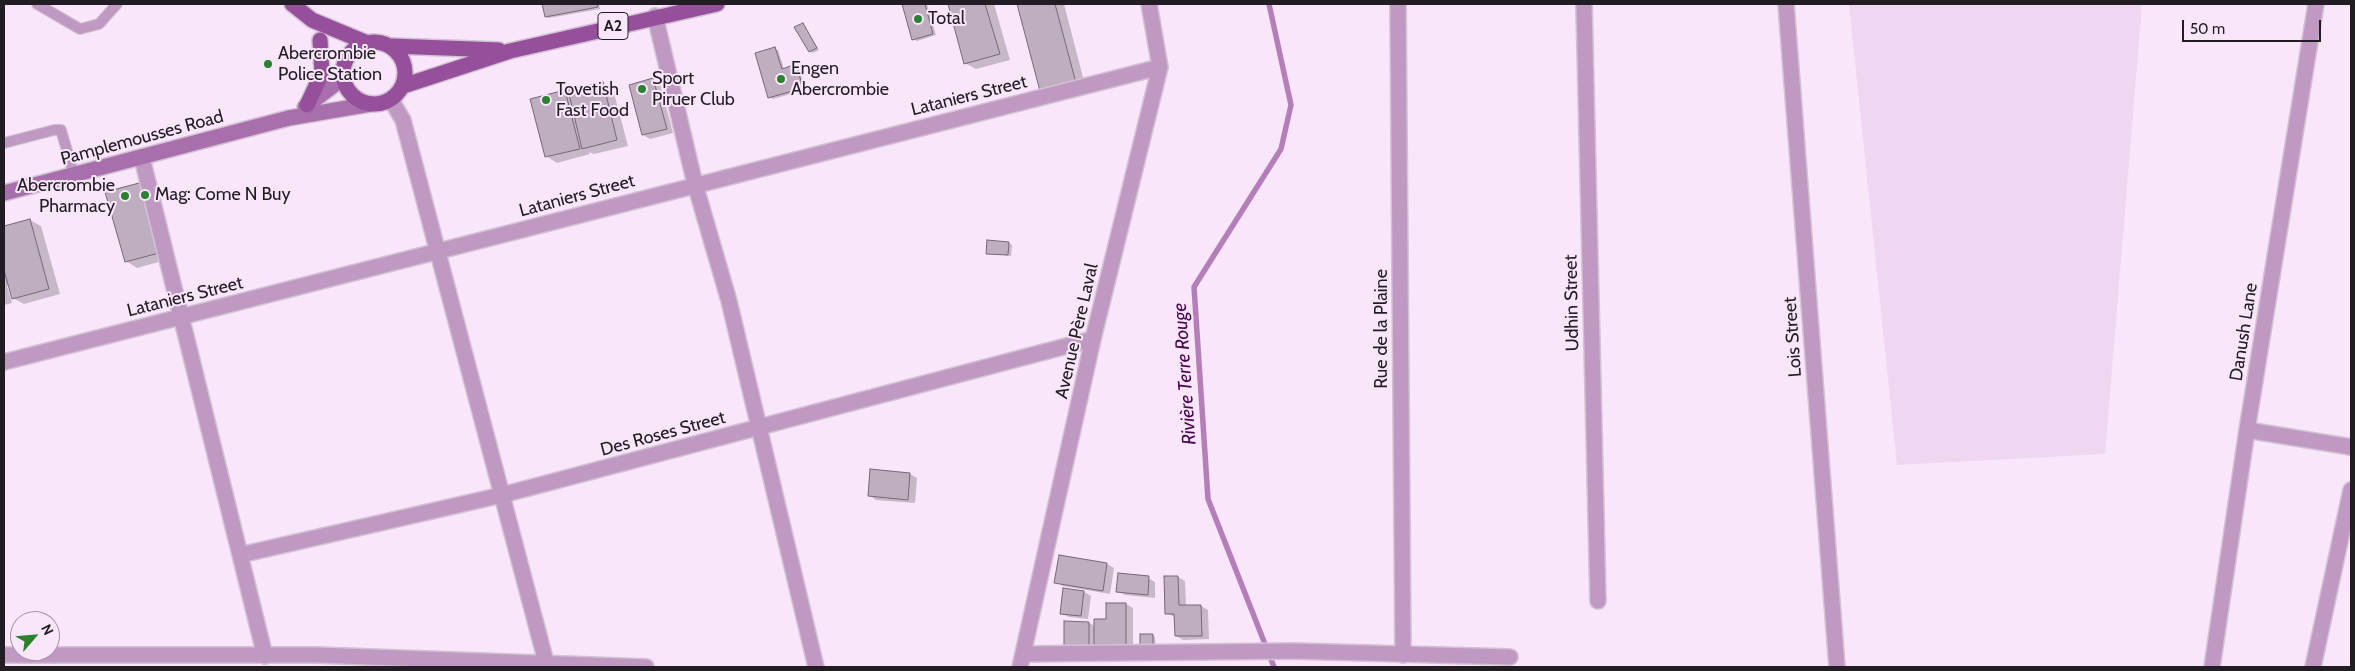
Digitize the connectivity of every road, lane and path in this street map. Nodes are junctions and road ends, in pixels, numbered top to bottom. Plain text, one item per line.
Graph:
1 (37, 4) edge
2 (117, 4) edge
3 (292, 4) edge
4 (717, 4) edge
5 (1148, 4) edge
6 (1398, 4) edge
7 (1584, 4) edge
8 (1786, 4) edge
9 (2316, 4) edge
10 (655, 16) junction
11 (312, 20) junction
12 (320, 40) junction
13 (365, 42) junction
14 (392, 46) junction
15 (510, 51) junction
16 (1160, 67) junction
17 (343, 74) junction
18 (403, 86) junction
19 (391, 100) junction
20 (371, 104) junction
21 (307, 105) junction
22 (289, 118) junction
23 (4, 143) edge
24 (142, 158) junction
25 (74, 175) junction
26 (695, 184) junction
27 (4, 193) edge
28 (439, 252) junction
29 (180, 318) junction
30 (1093, 339) junction
31 (4, 362) edge
32 (760, 428) junction
33 (2247, 430) junction
34 (2351, 447) edge
35 (2351, 490) edge
36 (502, 495) junction
37 (240, 555) junction
38 (1598, 600) dead end
39 (4, 655) edge
40 (1403, 655) junction
41 (265, 656) junction
42 (1510, 657) dead end
43 (314, 661) edge
44 (1023, 661) edge
45 (546, 662) junction
46 (476, 664) edge
47 (646, 667) edge
48 (816, 667) edge
49 (1837, 667) edge
50 (2212, 667) edge
51 (2313, 667) edge

1 - 2 lane
3 - 11 main road, A2
4 - 10 main road, A2
5 - 16 street, Avenue Père Laval
6 - 40 street, Rue de la Plaine
7 - 38 street, Udhin Street
8 - 49 street, Lois Street
9 - 33 street, Danush Lane
10 - 15 main road, A2
10 - 26 street
11 - 12 main road, A2
11 - 13 main road, A2
12 - 17 main road, A2
12 - 21 main road
13 - 14 main road, A2
13 - 17 main road
14 - 15 main road, A2
14 - 18 main road
15 - 18 main road, A2
16 - 26 street, Lataniers Street
16 - 30 street, Avenue Père Laval
17 - 20 main road, A2
17 - 21 main road
18 - 19 main road
19 - 20 main road
19 - 28 street
20 - 22 main road, Pamplemousses Road
21 - 22 main road
22 - 24 main road, Pamplemousses Road
23 - 25 lane
24 - 25 main road, Pamplemousses Road
24 - 29 street
25 - 27 main road, Pamplemousses Road
26 - 28 street, Lataniers Street
26 - 32 street
28 - 29 street, Lataniers Street
28 - 36 street
29 - 31 street, Lataniers Street
29 - 37 street
30 - 32 street, Des Roses Street
30 - 44 street, Avenue Père Laval
32 - 36 street, Des Roses Street
32 - 48 street
33 - 34 street
33 - 50 street, Danush Lane
35 - 51 street
36 - 37 street, Des Roses Street
36 - 45 street
37 - 41 street
39 - 41 street
40 - 42 street
40 - 44 street
41 - 43 street
43 - 46 street
45 - 46 street
45 - 47 street

